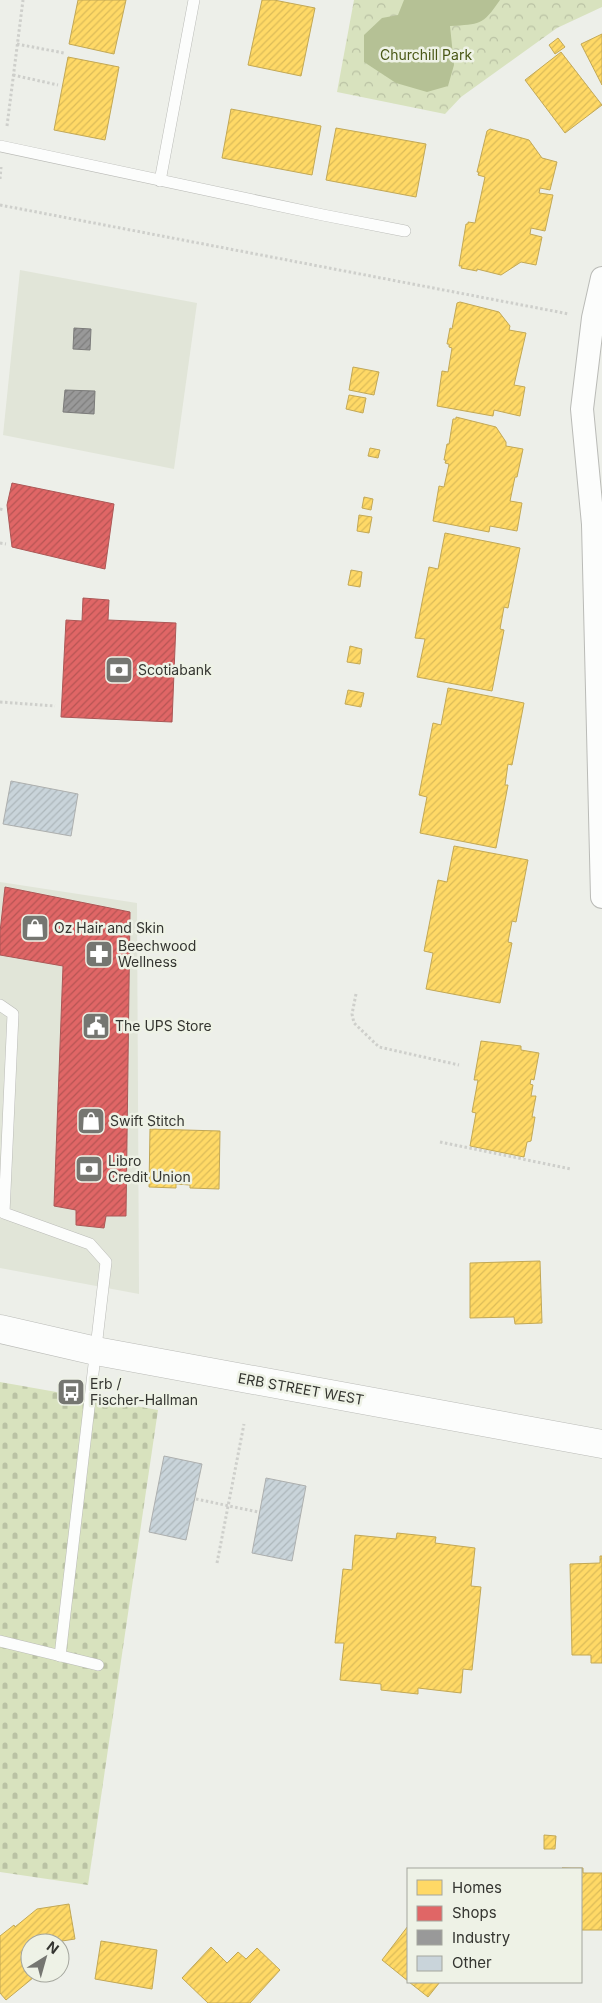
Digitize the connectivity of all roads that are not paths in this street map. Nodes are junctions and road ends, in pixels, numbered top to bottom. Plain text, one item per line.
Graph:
1 (194, 0) edge
2 (2, 146) edge
3 (160, 181) junction
4 (405, 231) dead end
5 (602, 278) edge
6 (598, 525) edge
7 (602, 897) edge
8 (0, 1005) edge
9 (0, 1329) edge
10 (96, 1351) junction
11 (602, 1444) edge
12 (0, 1641) edge
13 (60, 1656) junction
14 (98, 1665) dead end

1 - 3 lane
2 - 3 lane
3 - 4 lane
5 - 6 street
6 - 7 street
8 - 10 lane
9 - 10 main road, ERB STREET WEST
10 - 11 main road, ERB STREET WEST
10 - 13 lane
12 - 13 lane
13 - 14 lane

